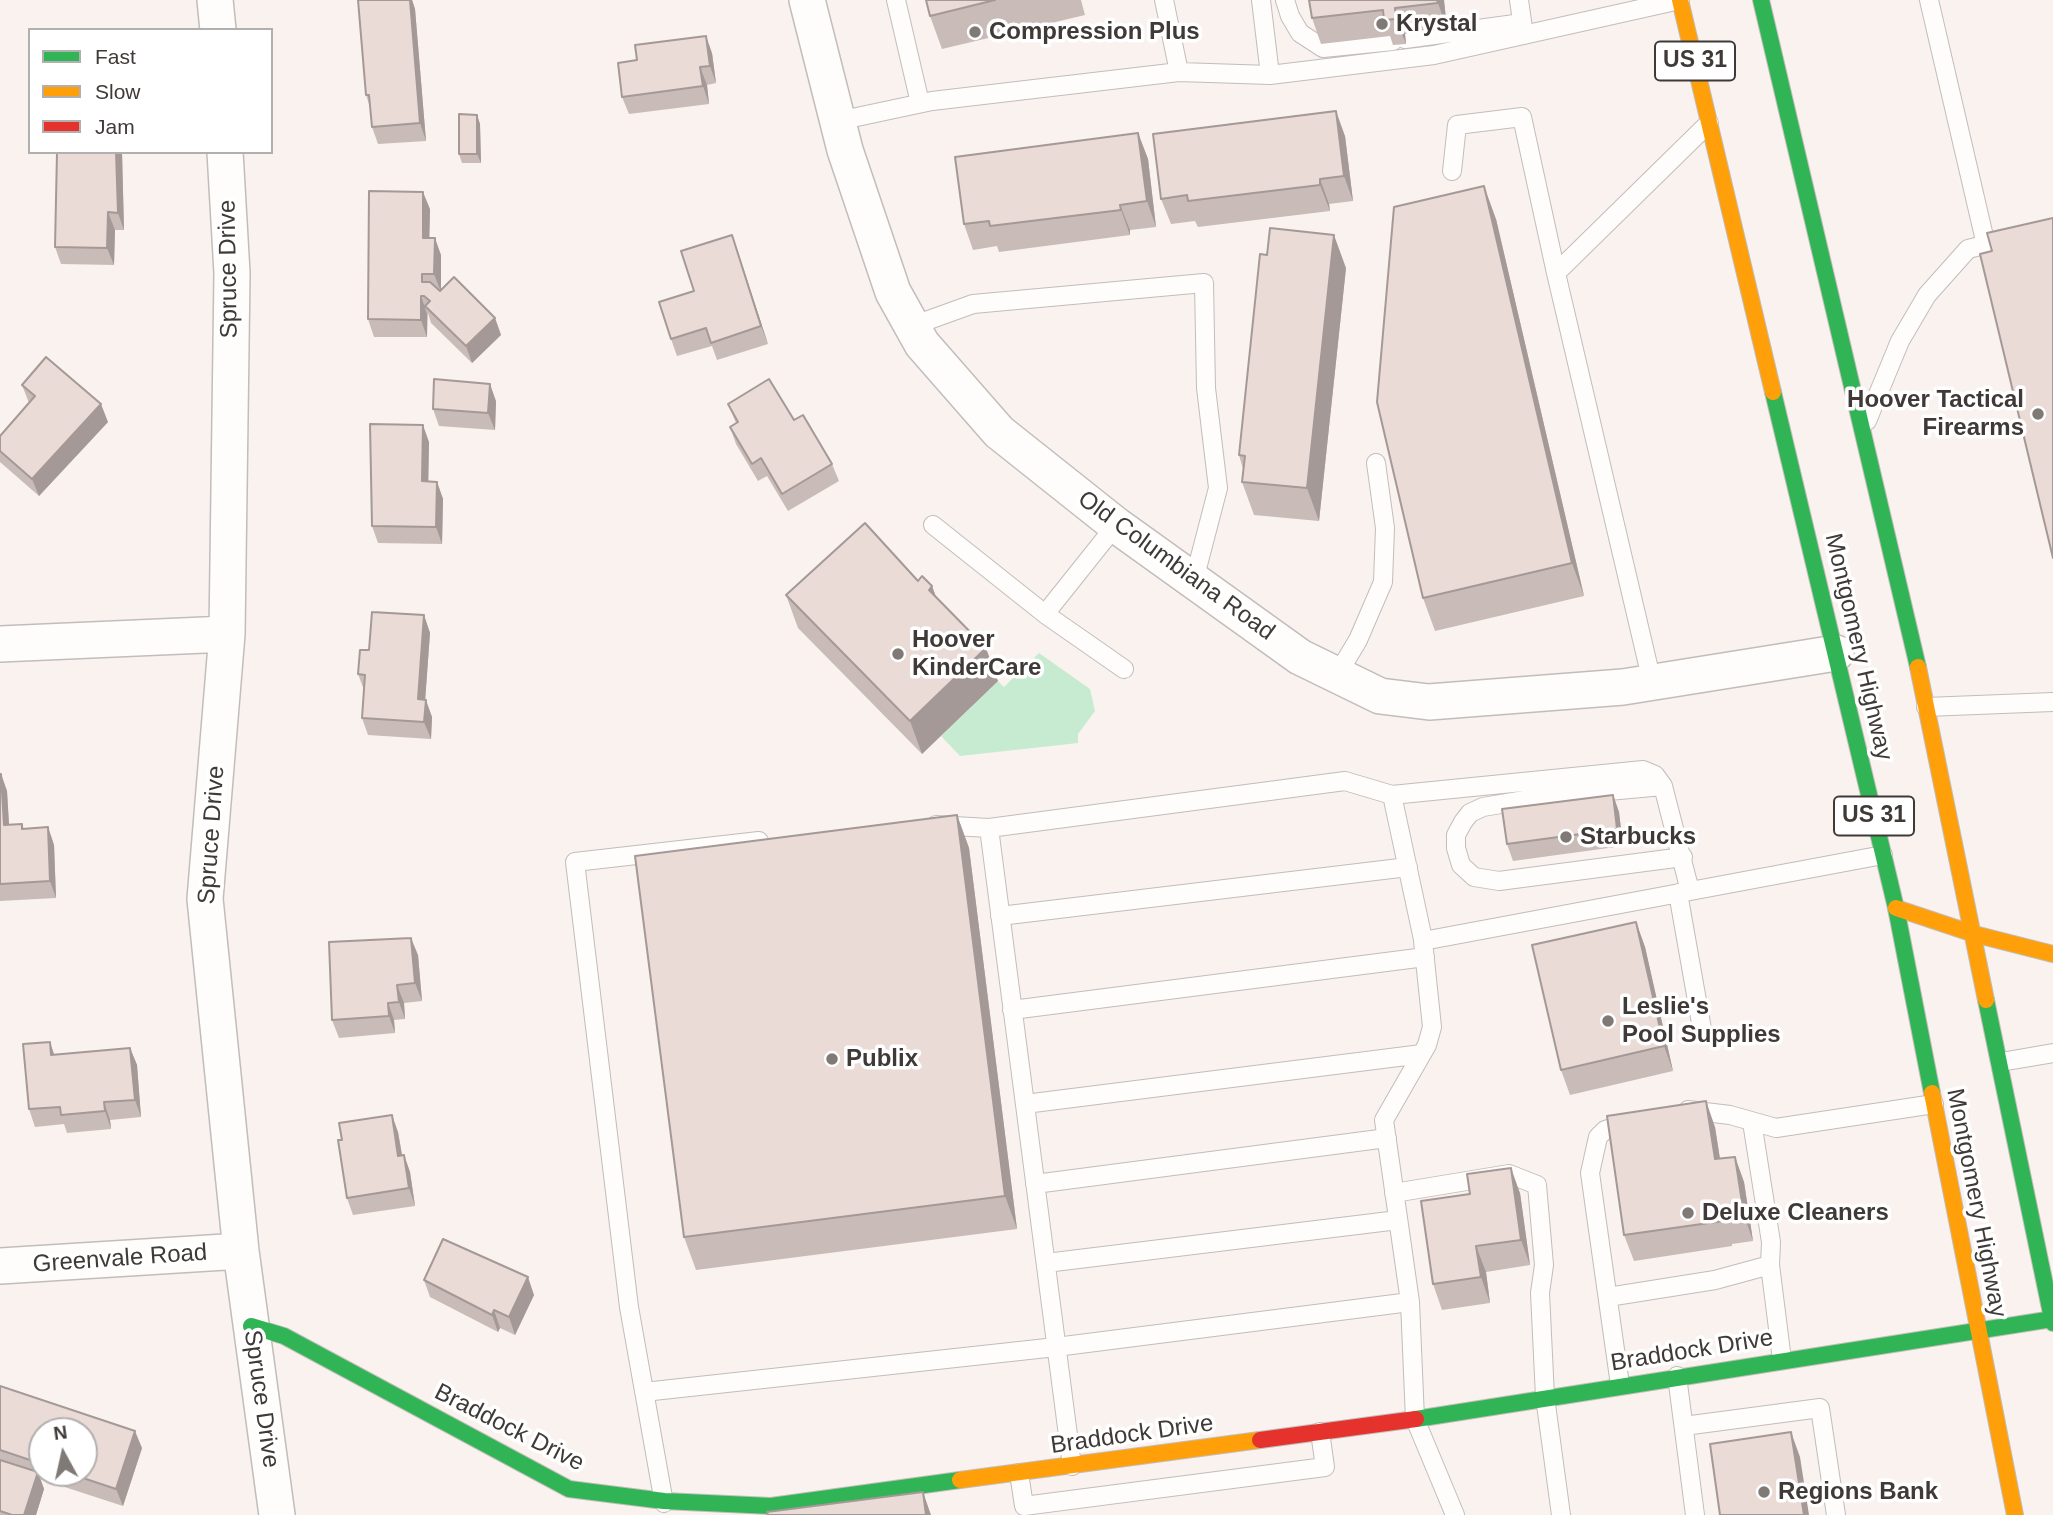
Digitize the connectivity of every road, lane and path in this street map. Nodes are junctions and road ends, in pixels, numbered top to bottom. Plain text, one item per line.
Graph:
1 (215, 0) edge
2 (807, 0) edge
3 (896, 0) edge
4 (1164, 0) edge
5 (1261, 0) edge
6 (1285, 0) edge
7 (1519, 0) edge
8 (1680, 0) edge
9 (1761, 0) edge
10 (1929, 0) edge
11 (218, 28) edge
12 (1523, 29) junction
13 (1179, 72) junction
14 (1270, 75) junction
15 (920, 103) junction
16 (838, 121) junction
17 (1709, 123) junction
18 (225, 154) edge
19 (1452, 171) dead end
20 (2053, 228) edge
21 (1986, 245) junction
22 (1556, 273) junction
23 (912, 326) junction
24 (1863, 431) junction
25 (1376, 464) dead end
26 (933, 524) dead end
27 (1116, 525) junction
28 (1194, 580) junction
29 (1045, 614) junction
30 (228, 634) junction
31 (0, 644) edge
32 (1836, 653) junction
33 (1124, 669) dead end
34 (1337, 675) junction
35 (1652, 682) junction
36 (2053, 702) edge
37 (1926, 707) junction
38 (1663, 786) junction
39 (1392, 795) junction
40 (920, 826) edge
41 (989, 828) junction
42 (771, 840) edge
43 (1883, 855) junction
44 (1683, 857) junction
45 (1408, 867) junction
46 (1684, 892) junction
47 (1896, 908) junction
48 (1000, 916) junction
49 (1973, 934) junction
50 (1424, 950) junction
51 (2053, 954) edge
52 (1013, 1010) junction
53 (1702, 1029) dead end
54 (2053, 1053) edge
55 (1422, 1054) junction
56 (2001, 1062) junction
57 (1025, 1104) junction
58 (1934, 1104) junction
59 (1752, 1122) junction
60 (1387, 1138) junction
61 (1035, 1184) junction
62 (1394, 1193) junction
63 (1398, 1220) junction
64 (2053, 1226) edge
65 (2036, 1232) junction
66 (241, 1251) junction
67 (1046, 1263) junction
68 (1770, 1265) junction
69 (0, 1266) edge
70 (1608, 1297) junction
71 (1410, 1302) junction
72 (2053, 1320) edge
73 (251, 1326) junction
74 (1978, 1329) junction
75 (1056, 1347) junction
76 (1782, 1360) junction
77 (1677, 1376) junction
78 (1620, 1385) junction
79 (644, 1392) junction
80 (1545, 1396) junction
81 (1415, 1419) junction
82 (1684, 1426) junction
83 (1320, 1432) junction
84 (1072, 1466) junction
85 (1019, 1473) junction
86 (665, 1508) edge
87 (277, 1515) edge
88 (1455, 1515) edge
89 (1561, 1515) edge
90 (1695, 1515) edge
91 (1836, 1515) edge
92 (2015, 1515) edge

1 - 11 street
2 - 16 street, Old Columbiana Road
3 - 15 lane
4 - 13 lane
5 - 14 lane
6 - 12 lane
7 - 12 lane
8 - 12 lane
8 - 17 main road, Montgomery Highway / US 31
9 - 24 main road, US 31
10 - 21 lane
12 - 14 lane
13 - 14 lane
13 - 15 lane
15 - 16 lane
16 - 23 street, Old Columbiana Road
17 - 22 lane
17 - 32 main road, Montgomery Highway / US 31
18 - 30 street, Spruce Drive
19 - 22 lane
20 - 21 lane
21 - 24 lane
22 - 35 lane
23 - 27 street, Old Columbiana Road
23 - 28 lane
24 - 37 main road, US 31
25 - 34 lane
26 - 29 lane
27 - 28 street, Old Columbiana Road
27 - 29 lane
28 - 34 street, Old Columbiana Road
29 - 33 lane
30 - 31 street
30 - 66 street, Spruce Drive
32 - 35 street, Old Columbiana Road
32 - 43 main road, Montgomery Highway / US 31
34 - 35 street, Old Columbiana Road
36 - 37 lane
37 - 49 main road, US 31
38 - 39 lane
38 - 44 lane
38 - 44 lane
39 - 41 lane
39 - 45 lane
40 - 41 lane
41 - 48 lane
42 - 79 lane
43 - 46 lane
43 - 47 main road, Montgomery Highway / US 31
44 - 46 lane
45 - 48 lane
45 - 50 lane
46 - 50 lane
46 - 53 lane
47 - 49 main road
47 - 58 main road, Montgomery Highway / US 31
48 - 52 lane
49 - 51 main road
49 - 56 main road, US 31
50 - 52 lane
50 - 55 lane
52 - 57 lane
54 - 56 lane
55 - 57 lane
55 - 60 lane
56 - 65 main road, US 31
57 - 61 lane
58 - 59 lane
58 - 74 main road, Montgomery Highway / US 31
59 - 68 lane
59 - 70 lane
60 - 61 lane
60 - 62 lane
61 - 67 lane
62 - 63 lane
62 - 80 lane
63 - 67 lane
63 - 71 lane
64 - 65 lane
65 - 72 main road, US 31
66 - 69 street, Greenvale Road
66 - 73 street, Spruce Drive
67 - 75 lane
68 - 70 lane
68 - 76 lane
70 - 78 lane
71 - 75 lane
71 - 81 lane
72 - 74 main road, Braddock Drive
73 - 86 main road, Braddock Drive
73 - 87 street, Spruce Drive
74 - 76 main road, Braddock Drive
74 - 92 main road, Montgomery Highway / US 31
75 - 79 lane
75 - 84 lane
76 - 77 main road, Braddock Drive
77 - 78 main road, Braddock Drive
77 - 82 lane
78 - 80 main road, Braddock Drive
79 - 86 lane
80 - 81 main road, Braddock Drive
80 - 89 lane
81 - 83 main road, Braddock Drive
81 - 88 lane
82 - 90 lane
82 - 91 lane
83 - 84 main road, Braddock Drive
83 - 85 lane
84 - 85 main road, Braddock Drive
85 - 86 main road, Braddock Drive

